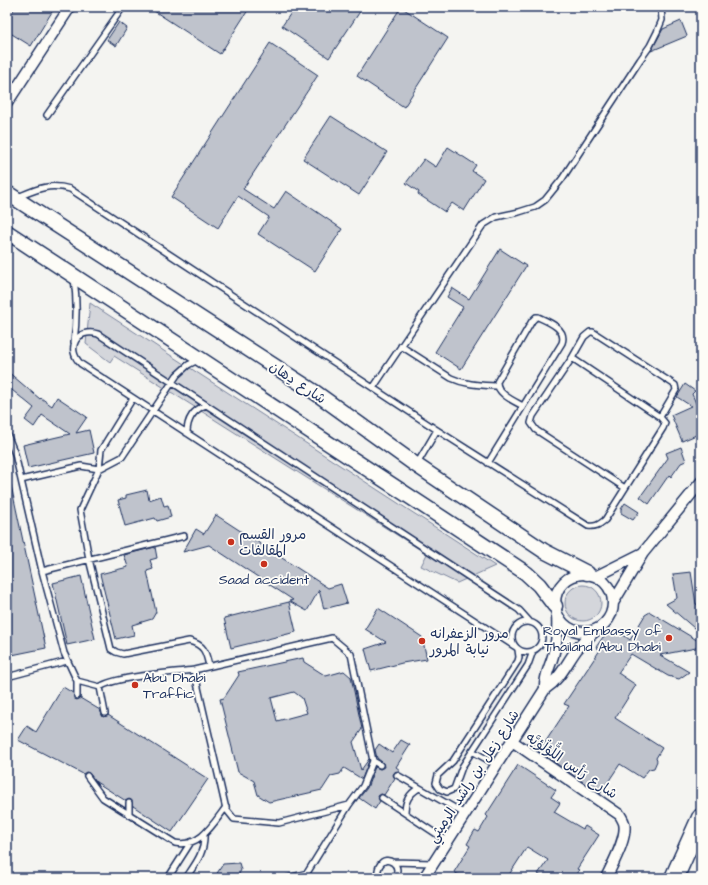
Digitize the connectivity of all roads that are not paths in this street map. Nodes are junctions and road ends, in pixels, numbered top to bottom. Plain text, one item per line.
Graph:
1 (70, 7) edge
2 (123, 7) edge
3 (661, 7) edge
4 (7, 103) edge
5 (47, 115) dead end
6 (11, 196) edge
7 (7, 232) edge
8 (73, 276) junction
9 (74, 345) junction
10 (401, 346) junction
11 (572, 358) junction
12 (200, 359) junction
13 (172, 382) junction
14 (497, 386) junction
15 (373, 388) junction
16 (134, 398) junction
17 (206, 405) junction
18 (523, 406) junction
19 (153, 411) junction
20 (660, 417) junction
21 (437, 430) junction
22 (187, 433) junction
23 (7, 434) edge
24 (488, 463) junction
25 (416, 465) junction
26 (99, 469) junction
27 (21, 480) junction
28 (701, 482) edge
29 (626, 488) junction
30 (184, 536) dead end
31 (643, 553) junction
32 (89, 559) junction
33 (42, 571) junction
34 (592, 575) junction
35 (613, 604) junction
36 (556, 610) junction
37 (529, 621) junction
38 (598, 629) junction
39 (516, 648) junction
40 (533, 651) junction
41 (67, 661) junction
42 (209, 666) junction
43 (194, 670) junction
44 (7, 677) edge
45 (78, 681) junction
46 (100, 687) junction
47 (545, 689) junction
48 (77, 696) dead end
49 (105, 713) dead end
50 (512, 741) junction
51 (472, 751) junction
52 (373, 761) junction
53 (380, 765) dead end
54 (496, 765) junction
55 (397, 775) dead end
56 (87, 776) dead end
57 (419, 788) junction
58 (382, 798) dead end
59 (129, 803) dead end
60 (349, 805) junction
61 (226, 807) junction
62 (405, 813) junction
63 (465, 814) junction
64 (129, 815) junction
65 (701, 818) edge
66 (204, 835) junction
67 (448, 841) junction
68 (191, 842) junction
69 (392, 862) junction
70 (433, 863) junction
71 (168, 878) edge
72 (186, 878) edge
73 (288, 878) edge
74 (377, 878) edge
75 (394, 878) edge
76 (424, 878) edge
77 (606, 878) edge
78 (674, 878) edge

1 - 4 street
2 - 5 lane
3 - 10 lane
6 - 15 lane
6 - 25 street, شارع دِهان
7 - 8 street
8 - 9 lane
8 - 12 street
9 - 13 lane
9 - 16 lane
10 - 14 lane
10 - 15 lane
11 - 20 lane
11 - 20 lane
11 - 29 lane
12 - 13 lane
12 - 36 street
13 - 17 lane
13 - 19 lane
14 - 18 lane
14 - 18 lane
15 - 21 lane
16 - 19 lane
16 - 26 lane
17 - 22 lane
17 - 37 lane
18 - 24 lane
19 - 22 lane
19 - 26 lane
20 - 29 lane
21 - 24 lane
21 - 25 lane
22 - 39 lane
23 - 27 lane
24 - 29 lane
25 - 34 street, شارع دِهان
26 - 27 lane
26 - 32 lane
27 - 33 lane
28 - 31 street
30 - 32 lane
31 - 34 street
31 - 35 street
32 - 33 lane
32 - 42 lane
33 - 41 lane
34 - 35 street
34 - 36 street
35 - 38 street
36 - 38 street
36 - 47 street, شارع زعل بن راشد الرميثي
37 - 39 lane
37 - 40 lane
38 - 47 street, شارع زعل بن راشد الرميثي
39 - 40 lane
39 - 51 lane
40 - 51 lane
41 - 44 lane
41 - 45 lane
42 - 43 lane
42 - 52 lane
43 - 46 lane
43 - 61 lane
45 - 46 lane
45 - 48 lane
46 - 49 lane
47 - 50 street, شارع زعل بن راشد الرميثي
50 - 54 street, شارع زعل بن راشد الرميثي
50 - 77 street, شارع رَأس اللُّؤلُؤيَّه
51 - 54 lane
52 - 53 lane
52 - 60 lane
54 - 63 street, شارع زعل بن راشد الرميثي
55 - 57 lane
56 - 64 lane
57 - 62 lane
57 - 63 lane
58 - 62 lane
59 - 64 lane
60 - 61 lane
60 - 73 lane
61 - 66 lane
62 - 67 lane
63 - 67 street, شارع زعل بن راشد الرميثي
64 - 68 lane
65 - 78 highway
66 - 68 lane
66 - 72 lane
67 - 70 street, شارع زعل بن راشد الرميثي
68 - 71 lane
69 - 70 lane
69 - 74 lane
69 - 75 lane
70 - 76 street, شارع زعل بن راشد الرميثي

